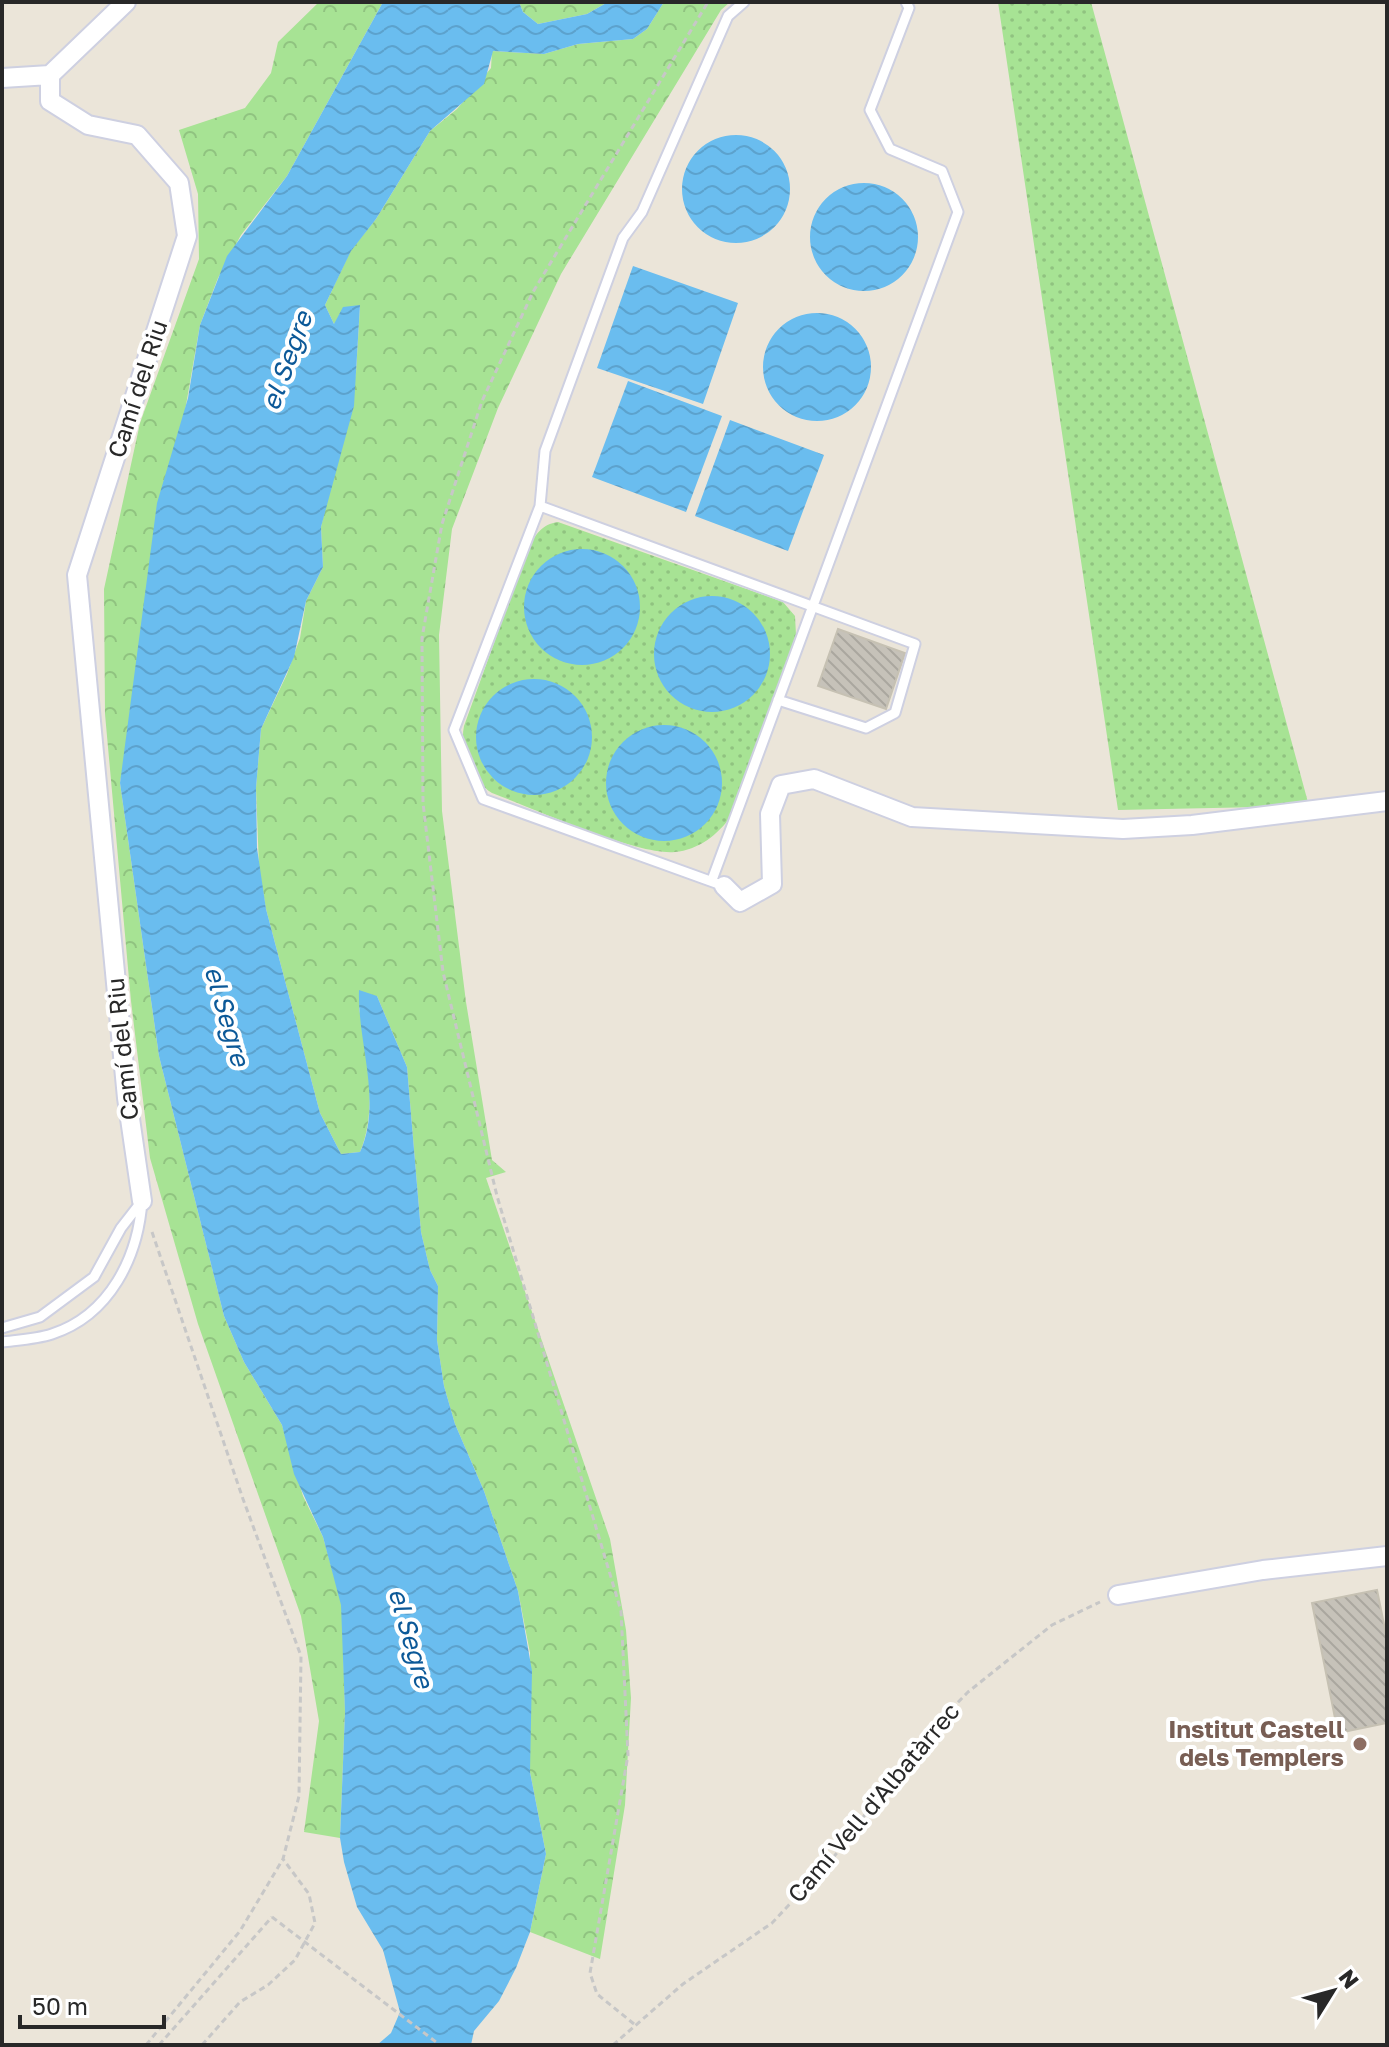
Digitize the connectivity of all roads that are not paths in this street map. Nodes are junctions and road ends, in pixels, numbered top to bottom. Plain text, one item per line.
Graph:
1 (126, 2) edge
2 (744, 2) edge
3 (906, 2) edge
4 (50, 75) junction
5 (2, 78) edge
6 (540, 506) junction
7 (813, 606) junction
8 (778, 700) junction
9 (1387, 801) edge
10 (718, 883) junction
11 (142, 1201) junction
12 (2, 1328) edge
13 (2, 1342) edge
14 (1387, 1556) edge
15 (1118, 1595) road end

1 - 4 street
2 - 6 lane
3 - 7 lane
4 - 5 street
4 - 11 street, Camí del Riu
6 - 7 lane
6 - 10 lane
7 - 8 lane
7 - 8 lane
8 - 10 lane
9 - 10 street
11 - 12 lane
11 - 13 lane
14 - 15 street

